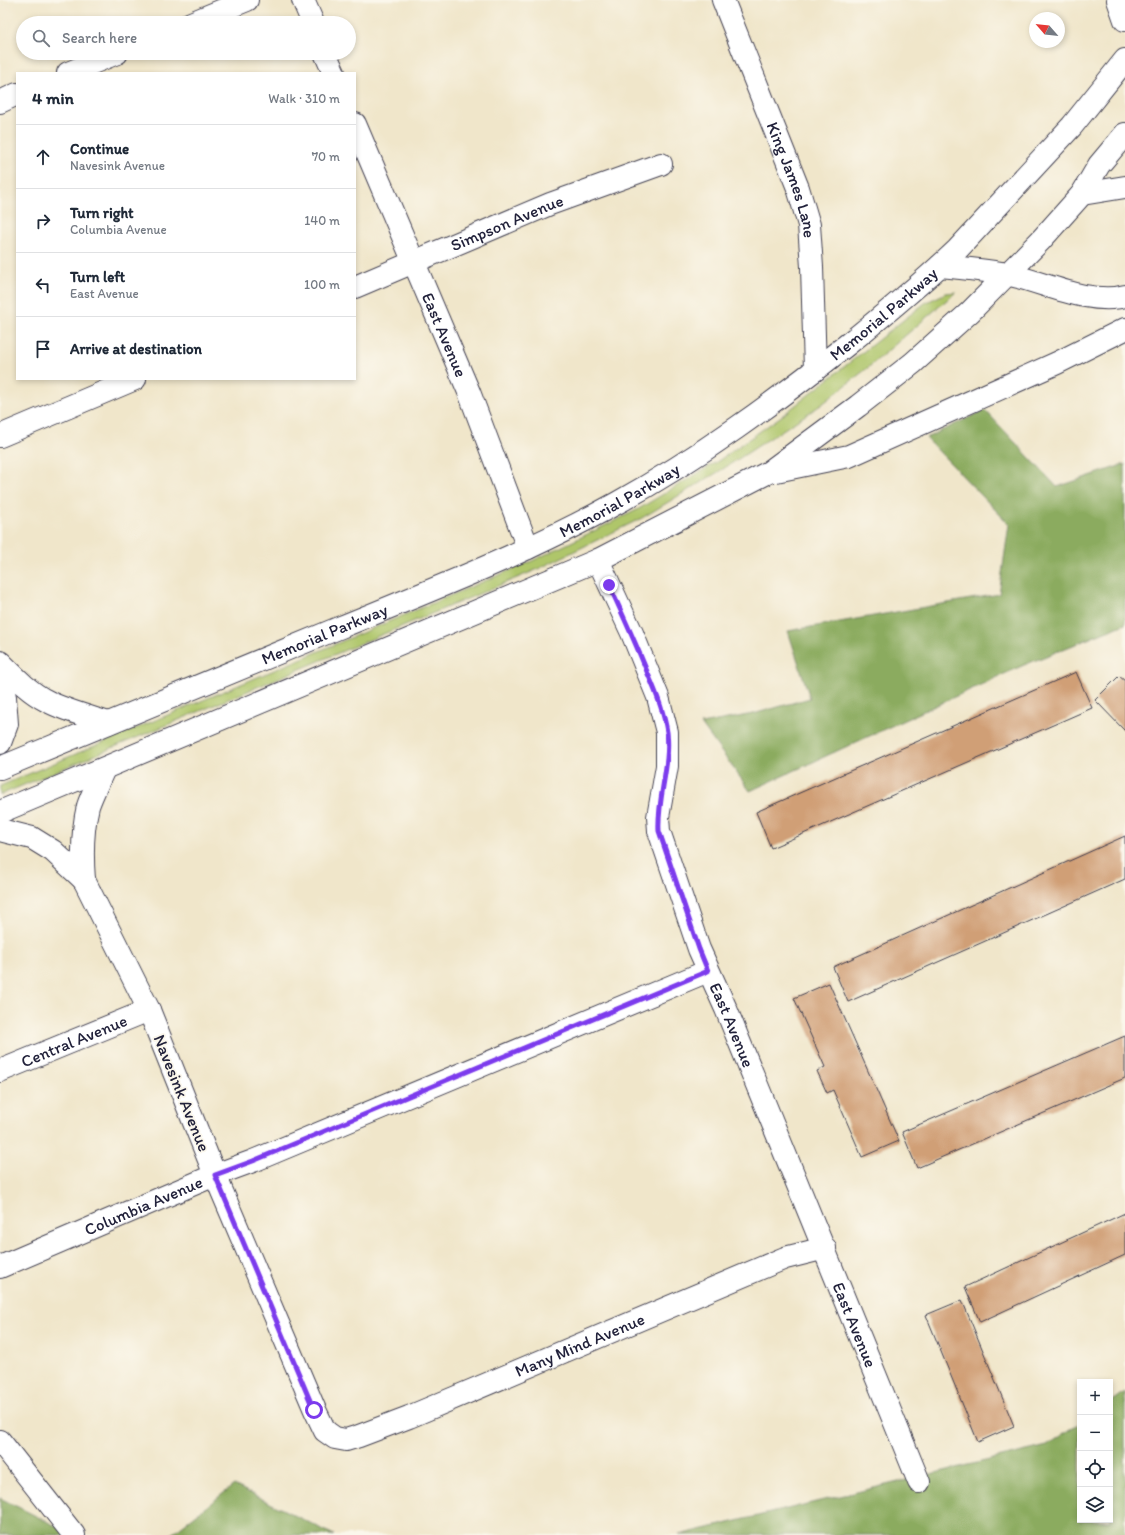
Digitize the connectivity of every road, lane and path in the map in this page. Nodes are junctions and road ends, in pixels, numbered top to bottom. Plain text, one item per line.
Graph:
1 (247, 0) edge
2 (303, 0) edge
3 (723, 0) edge
4 (1118, 0) edge
5 (207, 16) edge
6 (310, 16) edge
7 (1125, 20) edge
8 (100, 60) edge
9 (328, 60) edge
10 (1125, 60) edge
11 (70, 72) edge
12 (334, 72) edge
13 (16, 94) edge
14 (0, 102) edge
15 (356, 126) edge
16 (1125, 134) edge
17 (661, 164) dead end
18 (1125, 187) edge
19 (1082, 194) junction
20 (414, 262) junction
21 (940, 266) junction
22 (1008, 275) junction
23 (356, 287) edge
24 (1125, 296) edge
25 (1125, 329) edge
26 (815, 370) junction
27 (133, 380) edge
28 (0, 436) edge
29 (769, 472) junction
30 (528, 548) junction
31 (598, 560) junction
32 (0, 662) edge
33 (0, 674) edge
34 (108, 723) junction
35 (0, 743) edge
36 (0, 768) edge
37 (104, 769) junction
38 (0, 812) edge
39 (0, 830) edge
40 (84, 880) junction
41 (708, 971) junction
42 (149, 1010) junction
43 (0, 1071) edge
44 (215, 1175) junction
45 (825, 1248) junction
46 (0, 1267) edge
47 (335, 1438) joint
48 (0, 1441) edge
49 (919, 1482) dead end
50 (74, 1535) edge

1 - 5 main road
2 - 6 main road
3 - 26 main road, King James Lane
4 - 7 main road
8 - 11 main road
9 - 12 main road
10 - 21 main road, Memorial Parkway
13 - 14 main road
15 - 20 main road, East Avenue
16 - 19 main road
17 - 20 main road, Simpson Avenue
18 - 19 main road
19 - 22 main road
20 - 23 main road, Simpson Avenue
20 - 30 main road, East Avenue
21 - 22 main road
21 - 26 main road, Memorial Parkway
22 - 24 main road
22 - 29 main road
25 - 29 main road
26 - 30 main road, Memorial Parkway
27 - 28 main road
29 - 31 main road
30 - 34 main road, Memorial Parkway
31 - 37 main road
31 - 41 main road, East Avenue
32 - 34 main road
33 - 35 main road
34 - 36 main road, Memorial Parkway
37 - 38 main road
37 - 40 main road
39 - 40 main road
40 - 42 main road, Navesink Avenue
41 - 44 main road, Columbia Avenue
41 - 45 main road, East Avenue
42 - 43 main road, Central Avenue
42 - 44 main road, Navesink Avenue
44 - 46 main road, Columbia Avenue
44 - 47 main road, Navesink Avenue
45 - 47 main road, Many Mind Avenue
45 - 49 main road, East Avenue
48 - 50 main road

